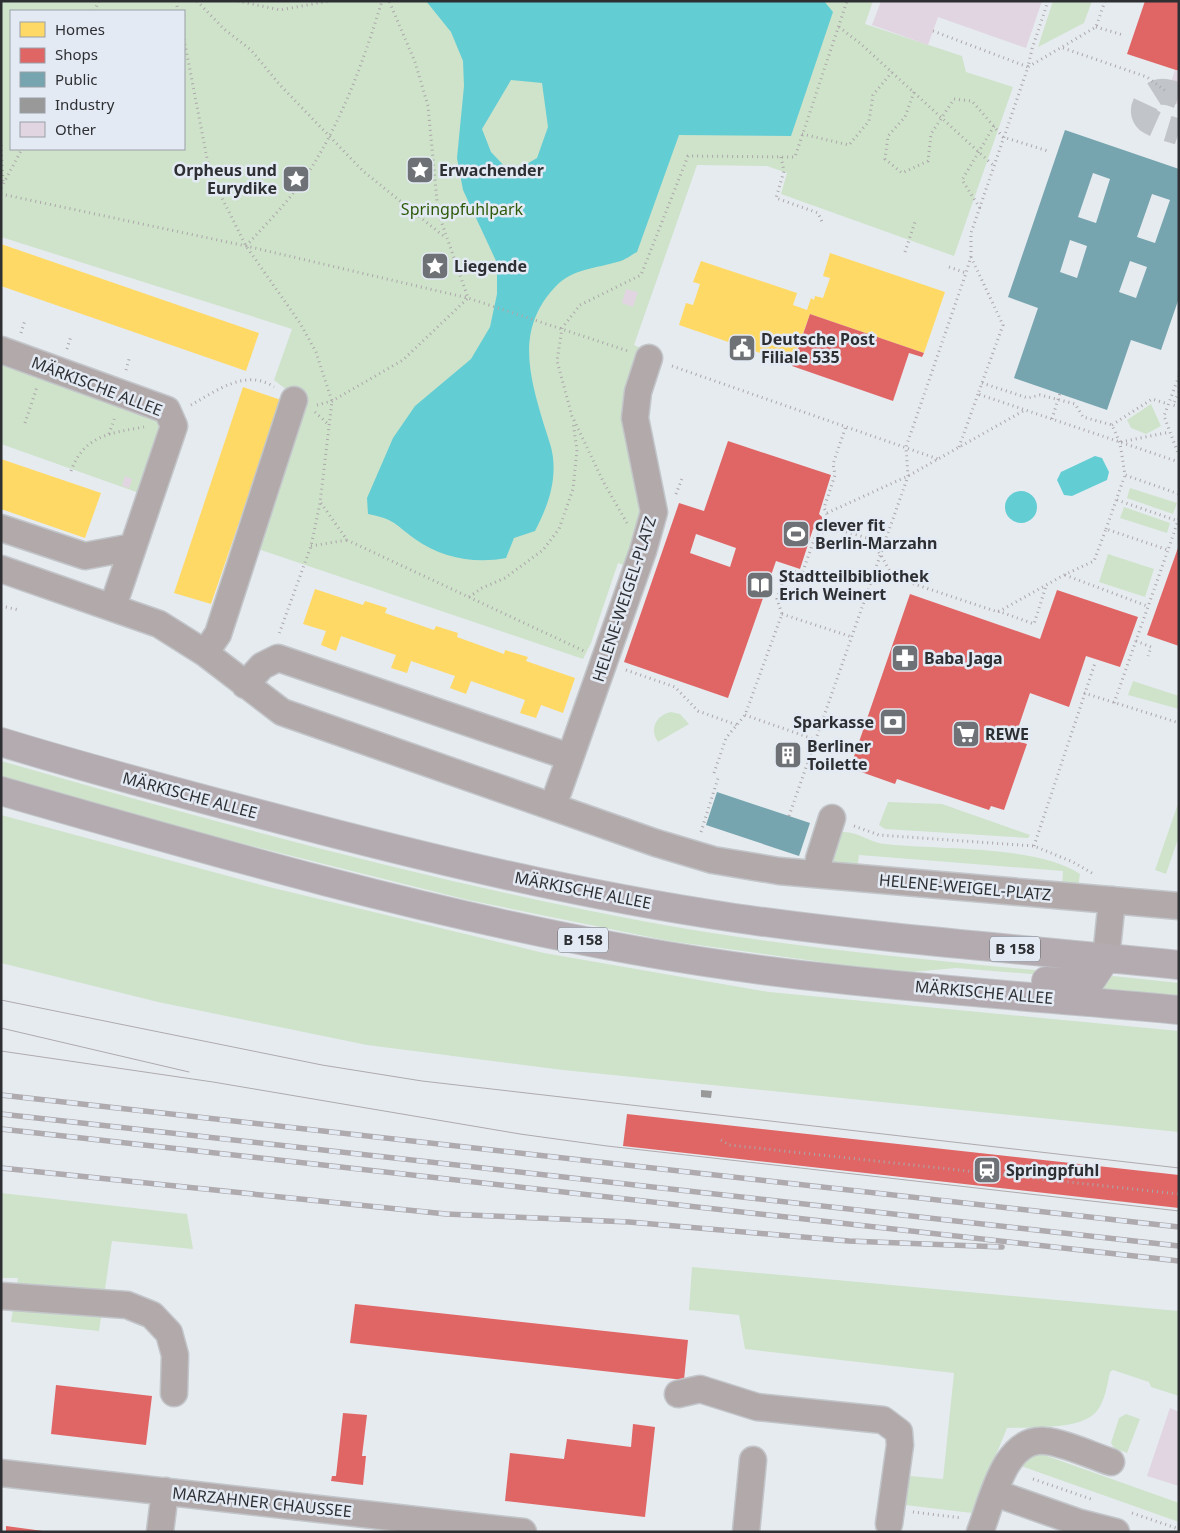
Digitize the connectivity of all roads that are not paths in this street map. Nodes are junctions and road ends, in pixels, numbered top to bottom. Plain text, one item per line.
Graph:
1 (1, 350) edge
2 (649, 358) road end
3 (294, 400) road end
4 (1, 528) edge
5 (133, 547) junction
6 (2, 572) edge
7 (113, 606) junction
8 (205, 653) junction
9 (245, 685) junction
10 (1, 742) edge
11 (570, 757) junction
12 (1, 792) edge
13 (553, 806) junction
14 (832, 818) road end
15 (818, 874) junction
16 (1112, 900) junction
17 (1179, 906) edge
18 (1106, 958) junction
19 (1179, 965) edge
20 (913, 986) junction
21 (1179, 1010) edge
22 (1, 1296) edge
23 (174, 1393) dead end
24 (678, 1394) dead end
25 (753, 1460) dead end
26 (1111, 1462) dead end
27 (1, 1472) edge
28 (165, 1491) junction
29 (995, 1492) junction
30 (899, 1518) road end
31 (1080, 1527) edge
32 (982, 1528) edge
33 (160, 1532) edge
34 (523, 1532) edge
35 (746, 1532) edge
36 (1116, 1532) edge

1 - 5 street, MÄRKISCHE ALLEE
2 - 11 street, HELENE-WEIGEL-PLATZ
3 - 8 street
4 - 5 street
5 - 7 street, MÄRKISCHE ALLEE
6 - 7 street
7 - 8 street
8 - 9 street
9 - 11 street
9 - 13 street, HELENE-WEIGEL-PLATZ
10 - 18 main road, MÄRKISCHE ALLEE / B 158
11 - 13 street, HELENE-WEIGEL-PLATZ
12 - 20 main road, MÄRKISCHE ALLEE / B 158
13 - 15 street, HELENE-WEIGEL-PLATZ
14 - 15 street
15 - 16 street, HELENE-WEIGEL-PLATZ
16 - 17 street, HELENE-WEIGEL-PLATZ
16 - 18 street
18 - 19 main road, MÄRKISCHE ALLEE / B 158
18 - 20 main road
20 - 21 main road, MÄRKISCHE ALLEE / B 158
22 - 23 street
24 - 30 street
25 - 35 street
26 - 29 street
27 - 28 street, MARZAHNER CHAUSSEE
28 - 33 street
28 - 34 street, MARZAHNER CHAUSSEE
29 - 31 street
29 - 32 street
31 - 36 street

